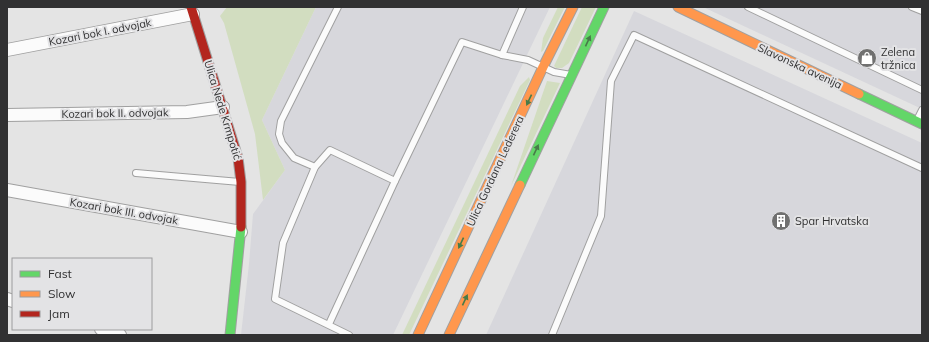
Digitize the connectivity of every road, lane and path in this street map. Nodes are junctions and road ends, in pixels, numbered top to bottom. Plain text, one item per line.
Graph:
1 (338, 7) edge
2 (523, 7) edge
3 (573, 7) edge
4 (604, 7) edge
5 (678, 7) edge
6 (748, 7) edge
7 (912, 7) edge
8 (192, 10) edge
9 (922, 11) edge
10 (7, 50) edge
11 (502, 55) junction
12 (544, 67) junction
13 (572, 75) junction
14 (922, 90) edge
15 (223, 107) junction
16 (922, 110) edge
17 (7, 115) edge
18 (919, 123) edge
19 (316, 167) junction
20 (922, 168) edge
21 (136, 173) dead end
22 (395, 181) junction
23 (241, 182) junction
24 (7, 190) edge
25 (241, 232) junction
26 (329, 324) junction
27 (104, 330) edge
28 (120, 335) edge
29 (230, 335) edge
30 (349, 335) edge
31 (418, 335) edge
32 (448, 335) edge
33 (552, 335) edge

1 - 19 lane
2 - 11 lane
3 - 12 street, Ulica Gordana Lederera
13 -> 4 street
5 - 18 street, Slavonska avenija
6 - 14 lane
7 - 9 lane
8 - 10 street, Kozari bok I. odvojak
8 - 15 street, Ulica Nede Krmpotić
11 - 12 lane
11 - 22 lane
12 - 13 lane
12 -> 31 street, Ulica Gordana Lederera
32 -> 13 street
15 - 17 street, Kozari bok II. odvojak
15 - 23 street, Ulica Nede Krmpotić
16 - 18 lane
19 - 22 lane
19 - 26 lane
20 - 33 lane
21 - 23 lane
22 - 26 lane
23 - 25 street, Ulica Nede Krmpotić
24 - 25 street, Kozari bok III. odvojak
25 - 29 street, Ulica Nede Krmpotić
26 - 30 lane
27 - 28 street

